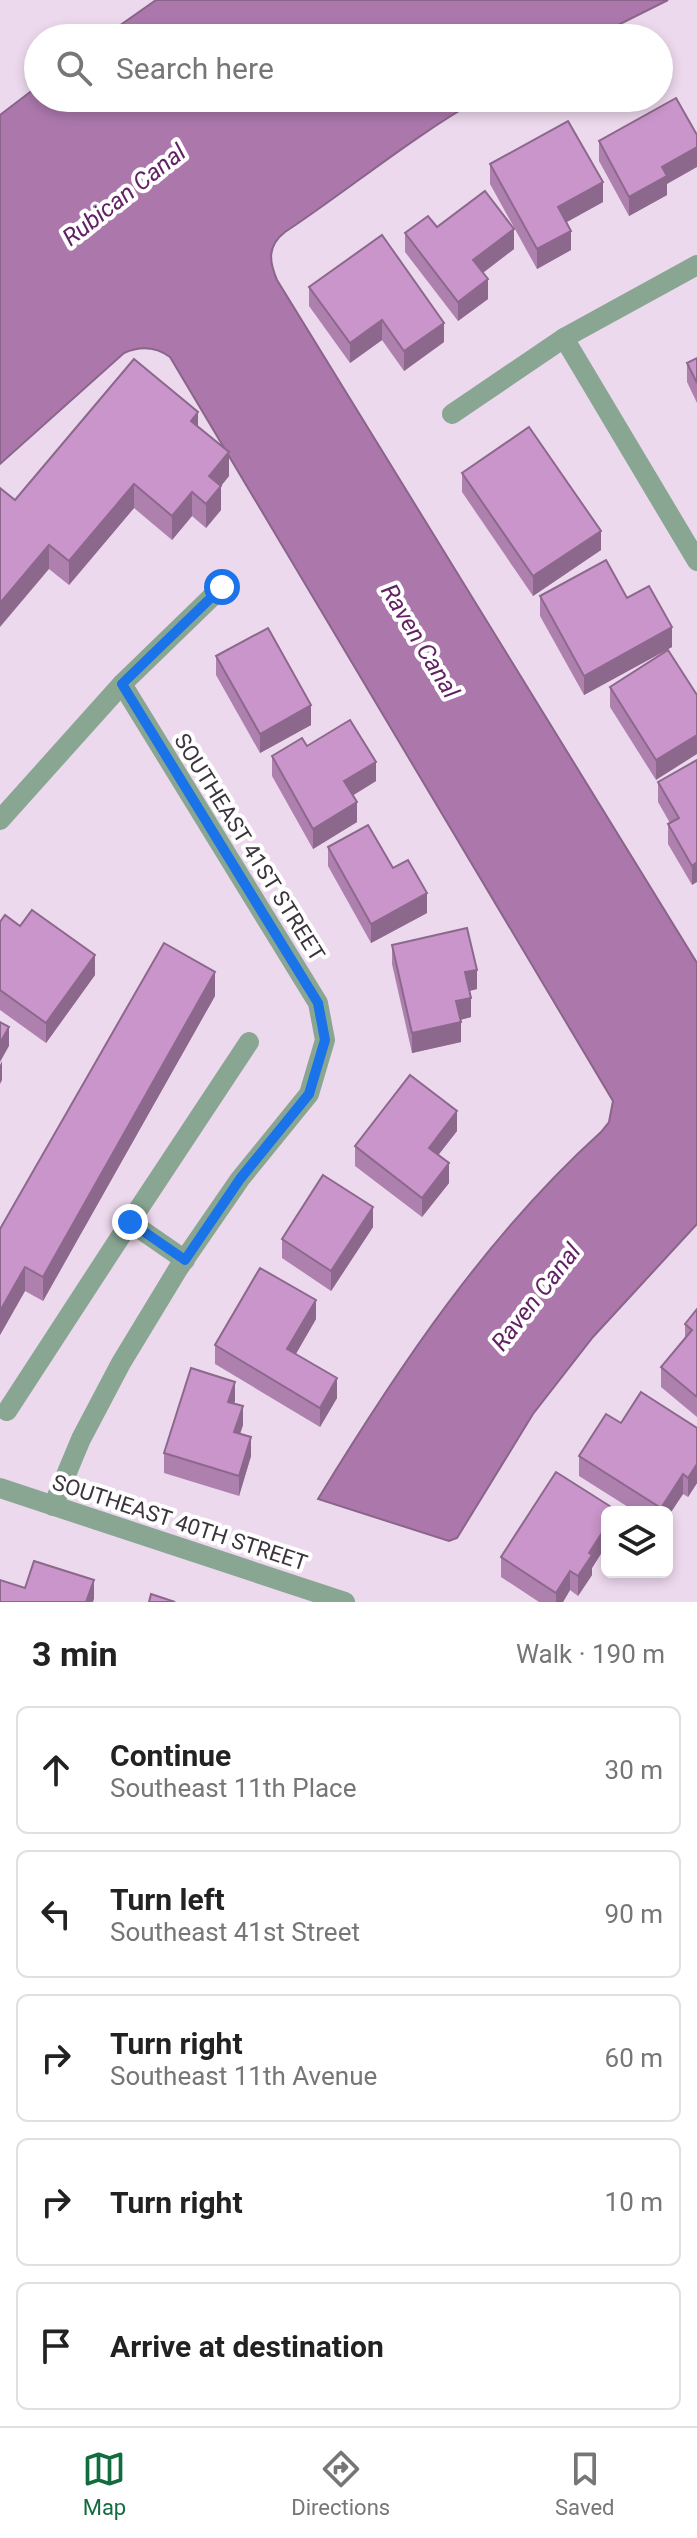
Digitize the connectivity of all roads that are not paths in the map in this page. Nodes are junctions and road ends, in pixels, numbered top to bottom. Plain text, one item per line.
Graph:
1 (697, 265) edge
2 (564, 338) junction
3 (452, 414) dead end
4 (697, 561) edge
5 (222, 587) dead end
6 (122, 684) junction
7 (0, 820) edge
8 (249, 1042) dead end
9 (130, 1222) junction
10 (185, 1260) junction
11 (7, 1411) dead end
12 (0, 1488) edge
13 (53, 1506) junction
14 (345, 1602) edge

1 - 2 street
2 - 3 street
2 - 4 street
5 - 6 street
6 - 7 street
6 - 10 street, SOUTHEAST 41ST STREET
8 - 9 street
9 - 10 street
9 - 11 street
10 - 13 street
12 - 13 street, SOUTHEAST 40TH STREET
13 - 14 street, SOUTHEAST 40TH STREET

